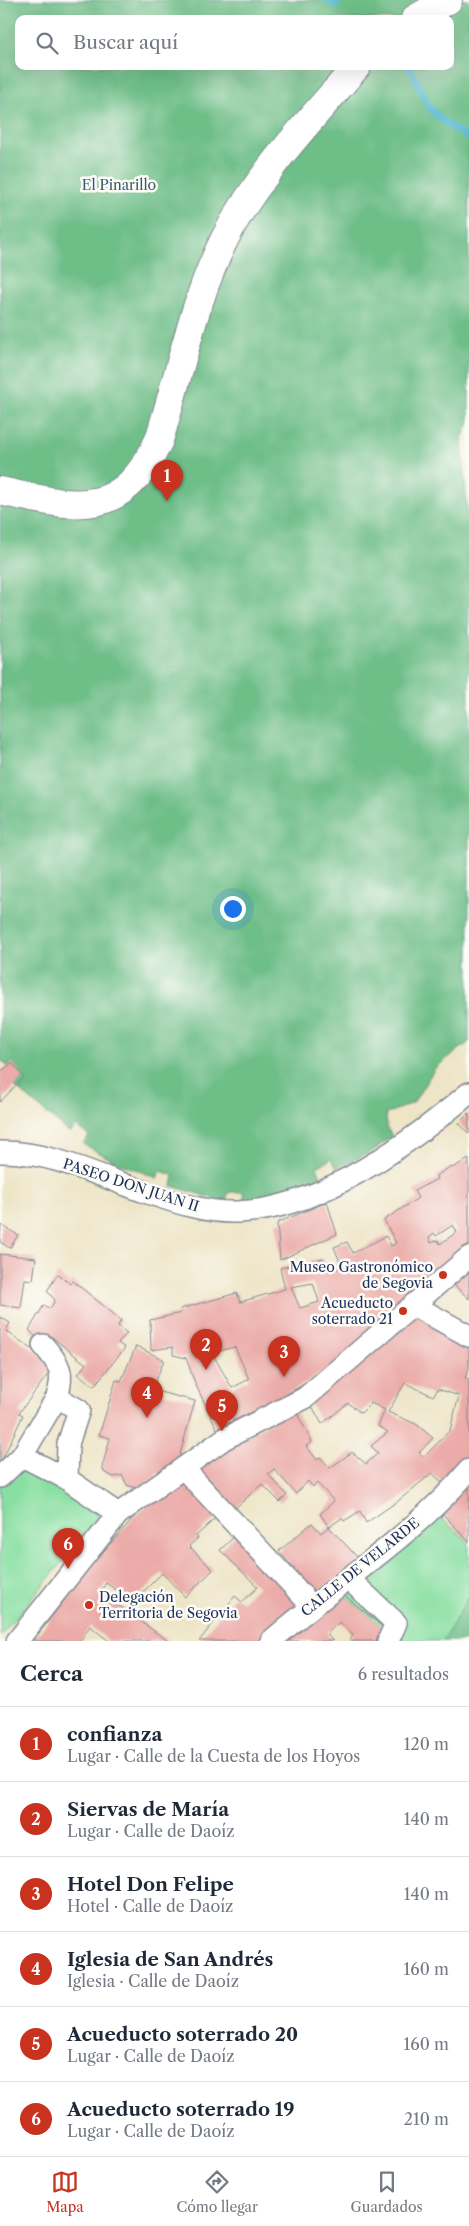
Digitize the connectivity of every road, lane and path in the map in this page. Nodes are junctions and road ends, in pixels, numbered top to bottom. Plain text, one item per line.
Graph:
1 (448, 0) edge
2 (422, 15) edge
3 (354, 70) edge
4 (0, 491) edge
5 (469, 1094) edge
6 (0, 1152) edge
7 (469, 1258) edge
8 (413, 1305) junction
9 (469, 1336) edge
10 (43, 1346) dead end
11 (57, 1397) junction
12 (22, 1456) junction
13 (184, 1469) junction
14 (469, 1470) edge
15 (0, 1477) edge
16 (67, 1480) junction
17 (118, 1514) junction
18 (348, 1579) junction
19 (312, 1606) junction
20 (17, 1641) edge
21 (271, 1641) edge
22 (388, 1641) edge

1 - 2 main road
3 - 4 main road
5 - 6 street, PASEO DON JUAN II
7 - 8 street
8 - 9 street
8 - 13 street
10 - 11 street
11 - 12 street
11 - 16 street
12 - 15 street
12 - 16 street
13 - 17 street
13 - 19 street
14 - 18 street, CALLE DE VELARDE
16 - 17 street
17 - 20 street
18 - 19 street, CALLE DE VELARDE
18 - 22 street
19 - 21 street, CALLE DE VELARDE

